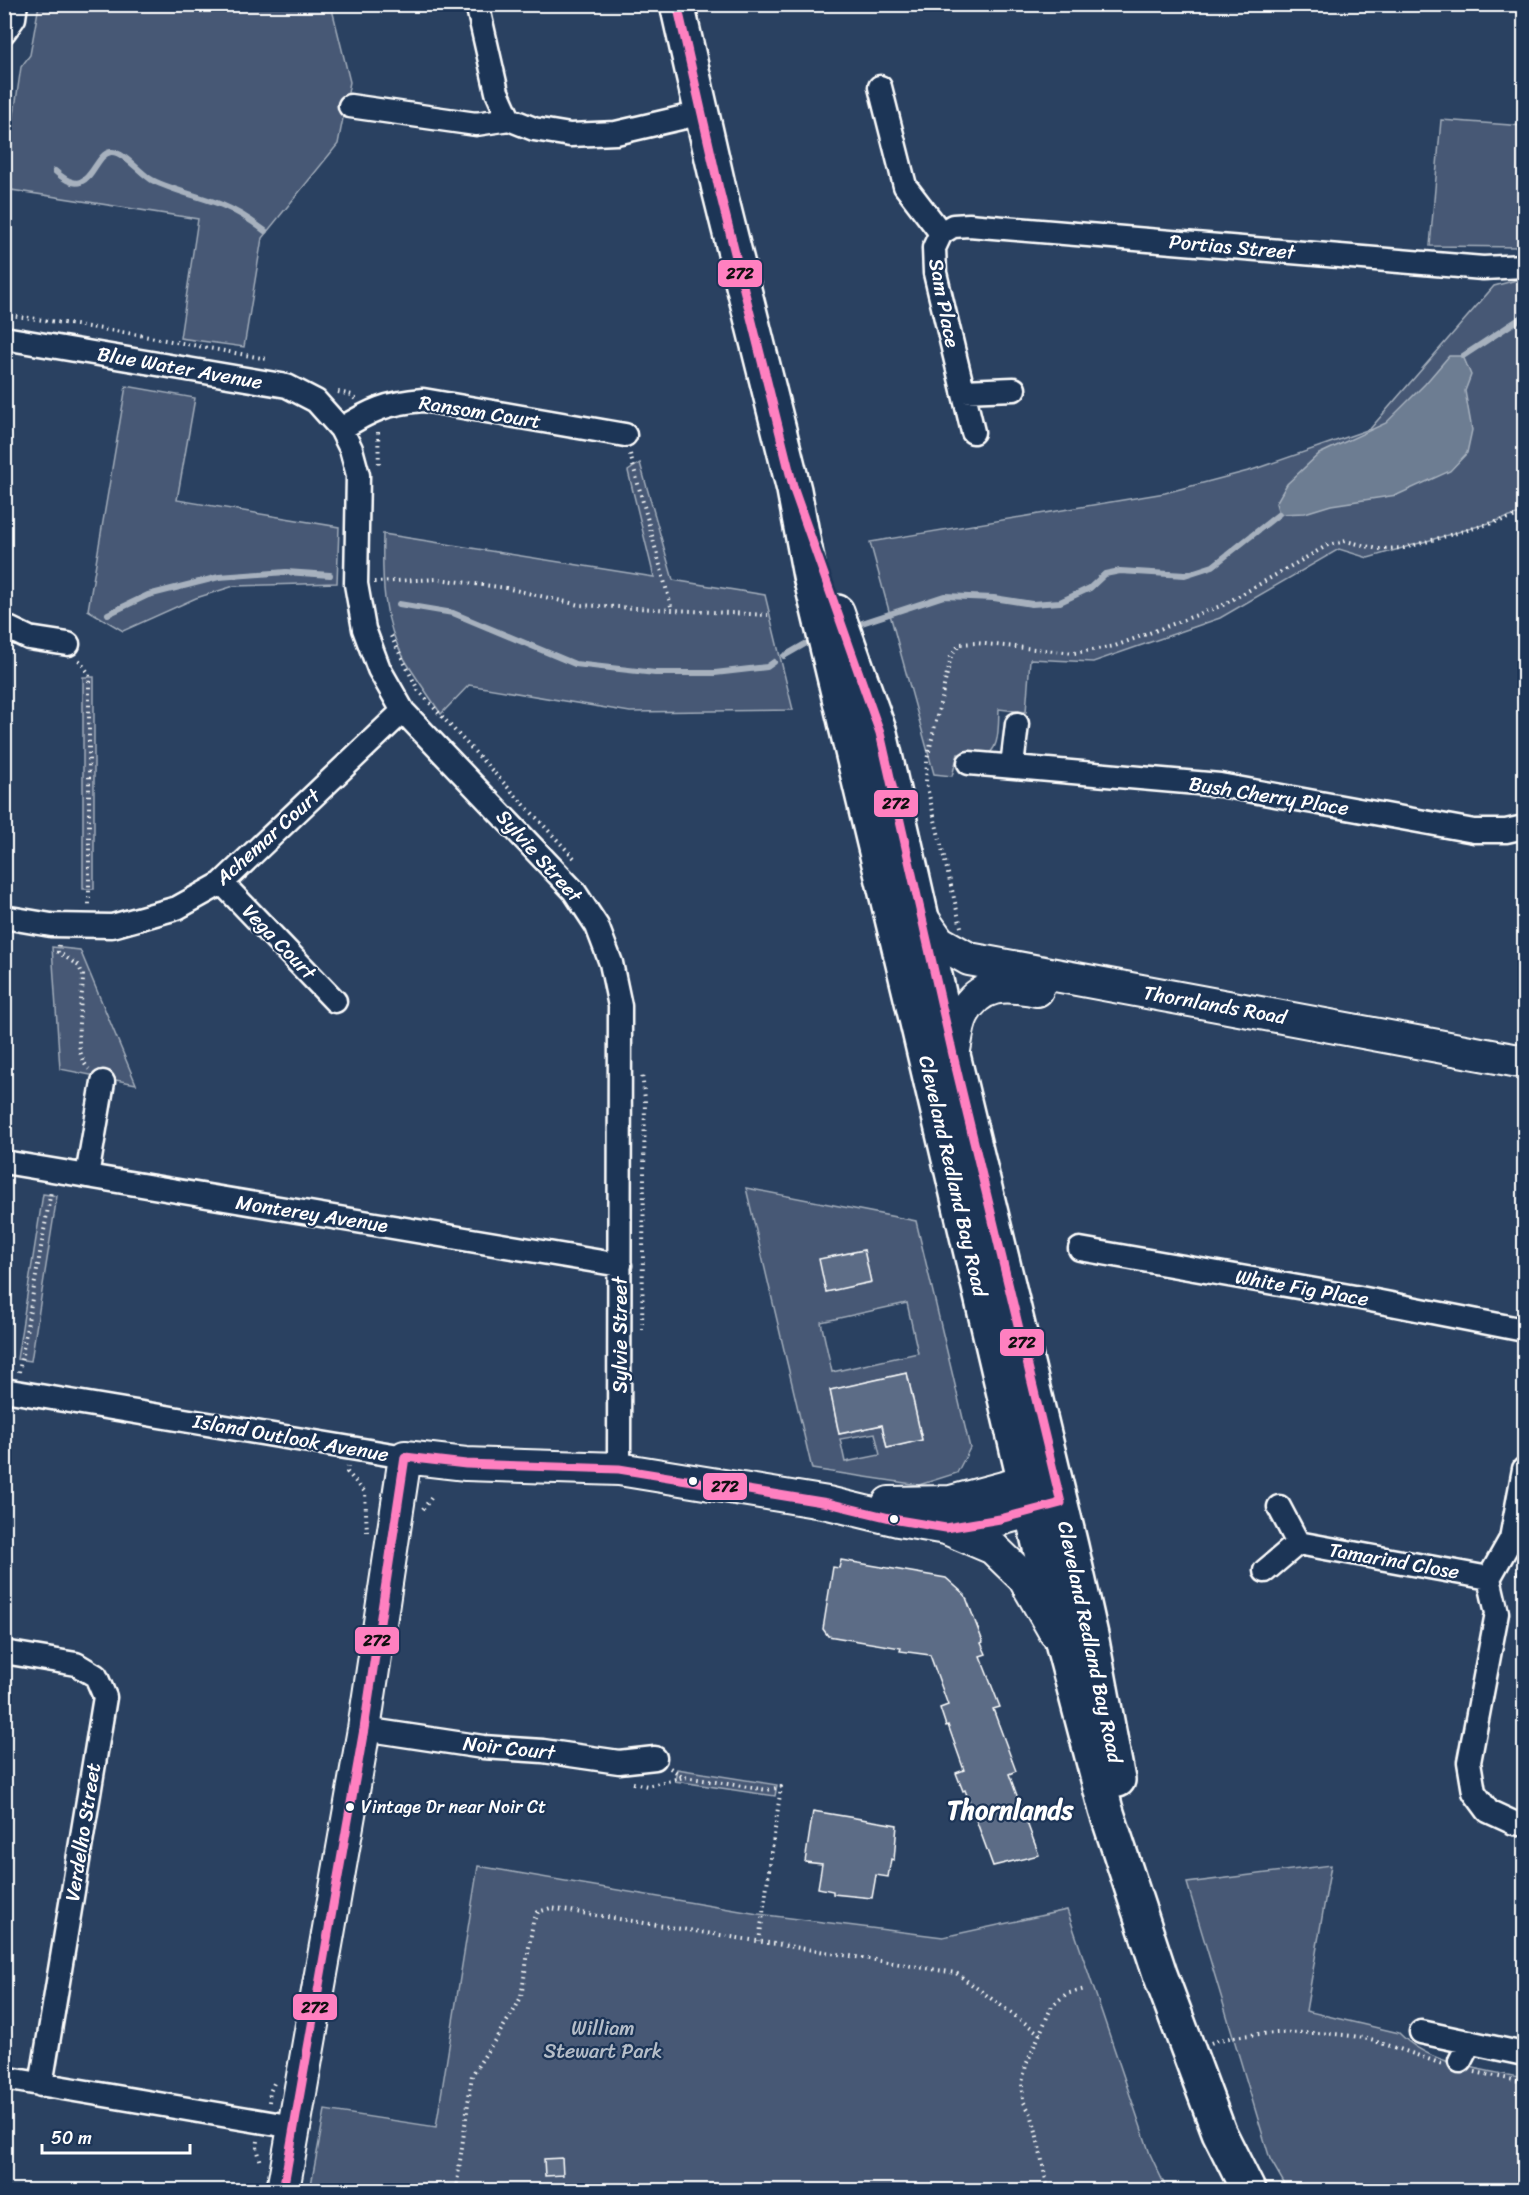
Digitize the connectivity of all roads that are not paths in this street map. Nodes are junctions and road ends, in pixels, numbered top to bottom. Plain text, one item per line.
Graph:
1 (16, 4) edge
2 (477, 4) edge
3 (677, 4) edge
4 (4, 32) edge
5 (880, 87) dead end
6 (350, 106) dead end
7 (702, 113) junction
8 (508, 119) junction
9 (941, 233) junction
10 (1524, 266) edge
11 (4, 338) edge
12 (1014, 389) dead end
13 (963, 391) junction
14 (341, 429) junction
15 (973, 432) dead end
16 (625, 435) road end
17 (794, 490) junction
18 (4, 626) edge
19 (68, 644) road end
20 (403, 711) junction
21 (1017, 724) dead end
22 (880, 733) junction
23 (969, 763) dead end
24 (1012, 766) junction
25 (1524, 827) edge
26 (222, 882) junction
27 (886, 891) junction
28 (4, 917) edge
29 (922, 918) junction
30 (335, 1001) dead end
31 (953, 1055) junction
32 (1524, 1062) edge
33 (1524, 1080) edge
34 (103, 1082) road end
35 (4, 1162) edge
36 (87, 1176) junction
37 (1080, 1249) dead end
38 (620, 1265) junction
39 (1524, 1330) edge
40 (8, 1383) edge
41 (405, 1457) junction
42 (619, 1469) junction
43 (1524, 1469) edge
44 (1043, 1493) junction
45 (828, 1503) junction
46 (1280, 1508) dead end
47 (946, 1528) junction
48 (1298, 1544) junction
49 (1264, 1571) dead end
50 (1489, 1578) junction
51 (1063, 1646) junction
52 (4, 1652) edge
53 (364, 1729) junction
54 (655, 1758) road end
55 (1524, 1824) edge
56 (1145, 1926) junction
57 (1421, 2032) dead end
58 (1524, 2054) edge
59 (4, 2078) edge
60 (40, 2085) junction
61 (294, 2127) junction
62 (283, 2190) edge
63 (1248, 2190) edge

1 - 4 street
2 - 8 street
3 - 7 highway, Cleveland Redland Bay Road
5 - 9 street, Sam Place
6 - 8 street
7 - 8 street
7 - 17 highway, Cleveland Redland Bay Road
9 - 10 street, Portias Street
9 - 13 street, Sam Place
11 - 14 street, Blue Water Avenue
12 - 13 street
13 - 15 street, Sam Place
14 - 16 street, Ransom Court
14 - 20 street, Sylvie Street
17 - 22 highway, Cleveland Redland Bay Road
17 - 27 highway, Cleveland Redland Bay Road
18 - 19 street
20 - 26 street, Achemar Court
20 - 38 street, Sylvie Street
21 - 24 street
22 - 27 highway
22 - 29 highway, Cleveland Redland Bay Road
23 - 24 street, Bush Cherry Place
24 - 25 street, Bush Cherry Place
26 - 28 street, Achemar Court
26 - 30 street, Vega Court
27 - 44 highway, Cleveland Redland Bay Road
29 - 31 highway, Cleveland Redland Bay Road
29 - 32 street, Thornlands Road
31 - 33 street, Thornlands Road
31 - 44 highway, Cleveland Redland Bay Road
34 - 36 street
35 - 36 street, Monterey Avenue
36 - 38 street, Monterey Avenue
37 - 39 street, White Fig Place
38 - 42 street, Sylvie Street
40 - 41 street, Island Outlook Avenue
41 - 42 street, Island Outlook Avenue
41 - 53 street
42 - 45 street, Island Outlook Avenue
43 - 50 street
44 - 45 street, Island Outlook Avenue
44 - 47 street, Island Outlook Avenue
44 - 51 highway, Cleveland Redland Bay Road
44 - 56 highway, Cleveland Redland Bay Road
45 - 47 street, Island Outlook Avenue
46 - 48 street
47 - 51 street
48 - 49 street
48 - 50 street, Tamarind Close
50 - 55 street
51 - 56 highway, Cleveland Redland Bay Road
52 - 60 street, Verdelho Street
53 - 54 street, Noir Court
53 - 61 street
56 - 63 highway, Cleveland Redland Bay Road
57 - 58 street
59 - 60 street
60 - 61 street
61 - 62 street

